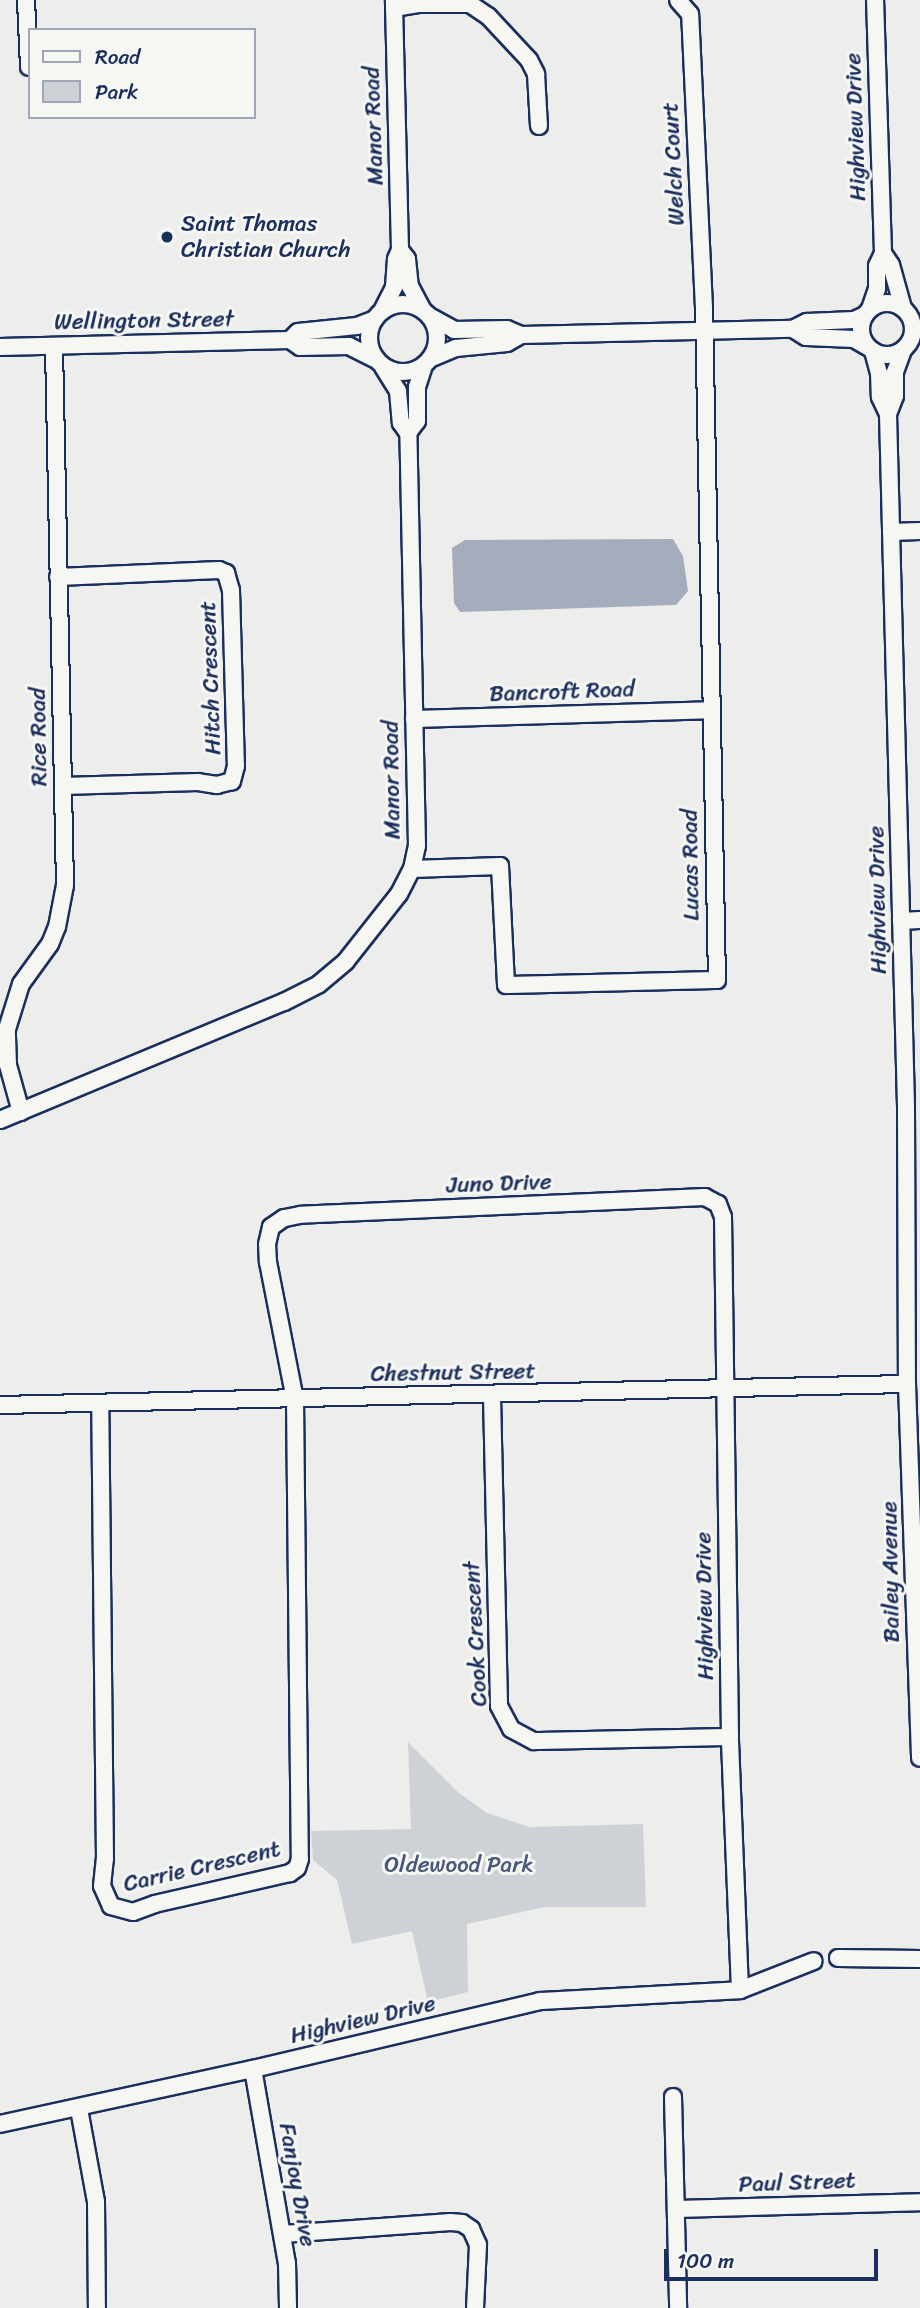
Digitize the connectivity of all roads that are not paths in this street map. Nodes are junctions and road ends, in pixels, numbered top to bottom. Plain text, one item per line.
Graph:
1 (26, 0) edge
2 (494, 0) edge
3 (678, 0) edge
4 (875, 0) edge
5 (394, 4) edge
6 (481, 11) junction
7 (28, 45) edge
8 (539, 125) dead end
9 (400, 250) junction
10 (883, 253) junction
11 (867, 312) junction
12 (426, 313) junction
13 (910, 313) edge
14 (378, 315) junction
15 (793, 329) junction
16 (704, 331) junction
17 (521, 335) junction
18 (290, 340) junction
19 (911, 344) edge
20 (54, 345) junction
21 (0, 347) edge
22 (869, 348) junction
23 (428, 362) junction
24 (379, 363) junction
25 (888, 414) junction
26 (408, 433) junction
27 (920, 531) edge
28 (891, 532) junction
29 (58, 577) junction
30 (710, 710) junction
31 (414, 719) junction
32 (63, 786) junction
33 (412, 869) junction
34 (920, 920) edge
35 (901, 921) junction
36 (913, 1108) edge
37 (21, 1112) junction
38 (0, 1121) edge
39 (913, 1307) edge
40 (907, 1384) junction
41 (724, 1389) junction
42 (492, 1396) junction
43 (295, 1399) junction
44 (100, 1404) junction
45 (0, 1405) edge
46 (916, 1513) edge
47 (918, 1721) edge
48 (730, 1737) junction
49 (920, 1758) edge
50 (838, 1958) dead end
51 (920, 1959) edge
52 (814, 1961) dead end
53 (740, 1990) junction
54 (253, 2070) junction
55 (673, 2097) dead end
56 (79, 2109) junction
57 (0, 2124) edge
58 (920, 2202) edge
59 (676, 2209) junction
60 (283, 2234) junction
61 (97, 2308) edge
62 (288, 2308) edge
63 (475, 2308) edge
64 (678, 2308) edge

1 - 7 street
2 - 6 street
3 - 16 street, Welch Court
4 - 10 street, Highview Drive
5 - 6 street
5 - 9 street, Manor Road
6 - 8 street
9 - 12 street, Manor Road
9 - 14 street, Manor Road
10 - 11 street, Highview Drive
10 - 13 street, Highview Drive
11 - 13 street
11 - 15 street
11 - 22 street
12 - 14 street
12 - 17 street
12 - 23 street
13 - 19 street
14 - 18 street, Wellington Street
14 - 24 street
15 - 16 street
15 - 22 street
16 - 17 street
16 - 30 street, Lucas Road
17 - 23 street
18 - 20 street, Wellington Street
18 - 24 street, Wellington Street
19 - 22 street
19 - 25 street, Highview Drive
20 - 21 street, Wellington Street
20 - 29 street, Rice Road
22 - 25 street, Highview Drive
23 - 24 street
23 - 26 street, Manor Road
24 - 26 street
25 - 28 street, Highview Drive
26 - 31 street, Manor Road
27 - 28 street
28 - 35 street, Highview Drive
29 - 32 street, Rice Road
29 - 32 street, Hitch Crescent
30 - 31 street, Bancroft Road
30 - 33 street, Lucas Road
31 - 33 street, Manor Road
32 - 37 street, Rice Road
33 - 37 street, Manor Road
34 - 35 street
35 - 36 street, Highview Drive
36 - 39 street, Highview Drive
37 - 38 street, Manor Road
39 - 40 street, Highview Drive
40 - 41 street, Chestnut Street
40 - 46 street, Bailey Avenue
41 - 42 street, Chestnut Street
41 - 43 street, Juno Drive
41 - 48 street, Highview Drive
42 - 43 street, Chestnut Street
42 - 48 street, Cook Crescent
43 - 44 street, Chestnut Street
43 - 44 street, Carrie Crescent
44 - 45 street, Chestnut Street
46 - 47 street, Bailey Avenue
47 - 49 street, Bailey Avenue
48 - 53 street, Highview Drive
50 - 51 street
52 - 53 street, Highview Drive
53 - 54 street, Highview Drive
54 - 56 street, Highview Drive
54 - 60 street, Fanjoy Drive
55 - 59 street
56 - 57 street, Highview Drive
56 - 61 street
58 - 59 street, Paul Street
59 - 64 street
60 - 62 street, Fanjoy Drive
60 - 63 street

